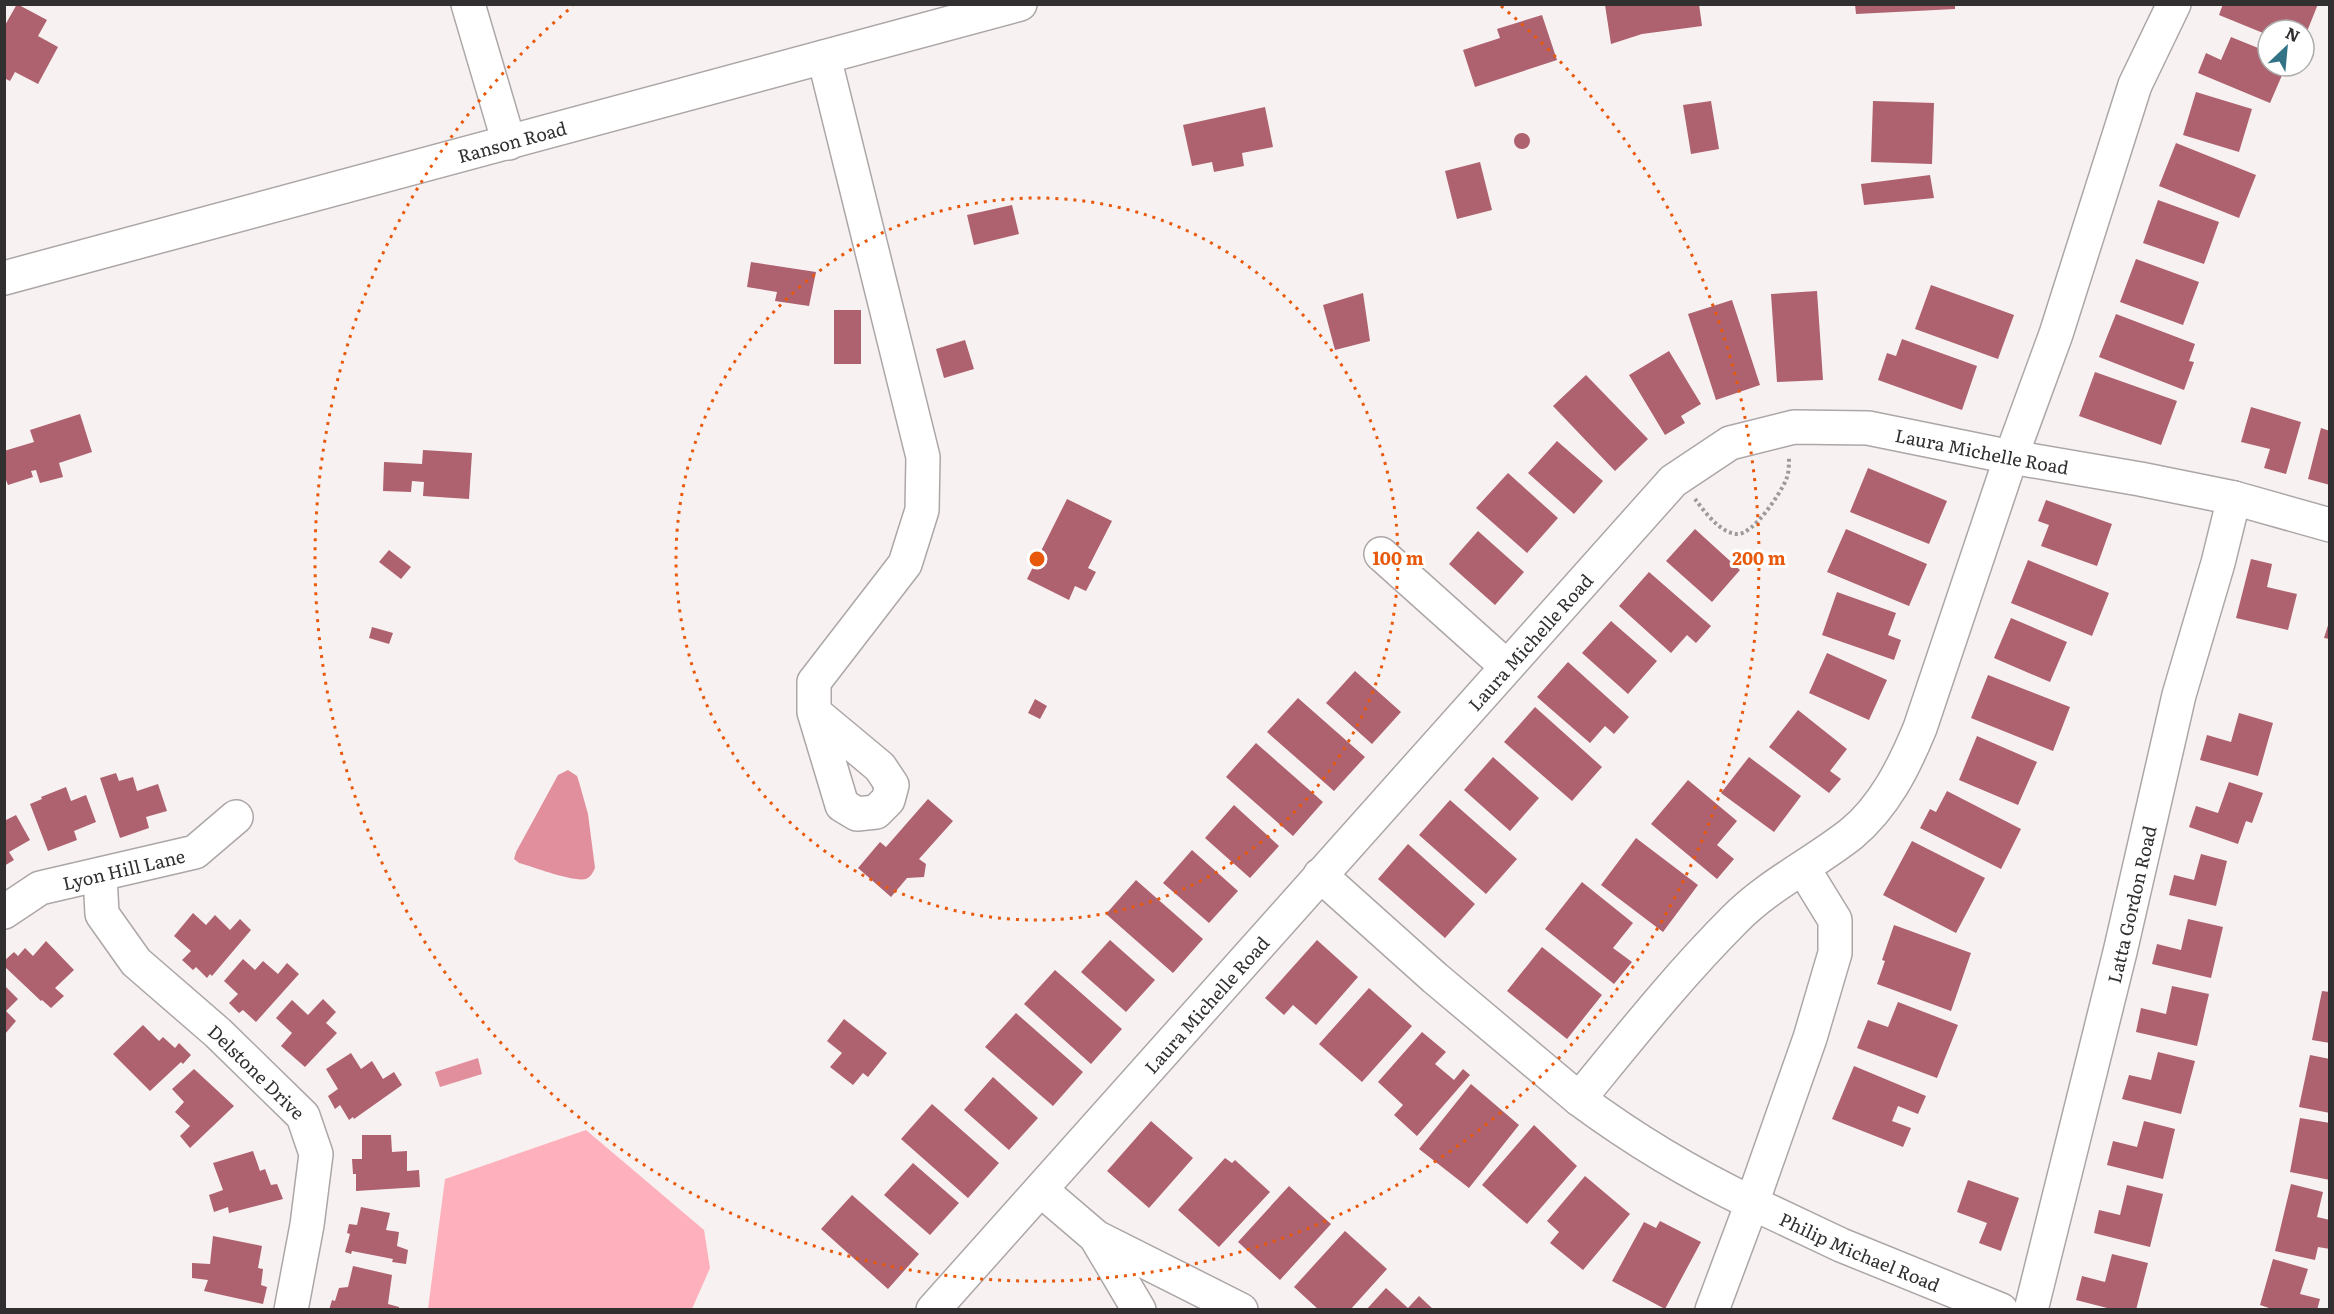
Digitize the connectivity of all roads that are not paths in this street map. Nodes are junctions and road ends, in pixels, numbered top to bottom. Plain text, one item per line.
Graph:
1 (468, 4) edge
2 (1020, 4) edge
3 (2174, 4) edge
4 (824, 57) junction
5 (509, 143) junction
6 (4, 278) edge
7 (2011, 457) junction
8 (2234, 498) junction
9 (2330, 525) edge
10 (1381, 554) dead end
11 (1506, 666) junction
12 (814, 712) dead end
13 (236, 817) dead end
14 (1803, 868) junction
15 (100, 875) junction
16 (1320, 875) junction
17 (4, 912) edge
18 (1579, 1099) junction
19 (1041, 1190) junction
20 (1752, 1203) junction
21 (1096, 1237) junction
22 (291, 1310) edge
23 (933, 1310) edge
24 (1139, 1310) edge
25 (1241, 1310) edge
26 (1712, 1310) edge
27 (2001, 1310) edge
28 (2031, 1310) edge

1 - 5 street
2 - 4 street, Ranson Road
3 - 7 street
4 - 5 street, Ranson Road
4 - 12 street
5 - 6 street, Ranson Road
7 - 8 street, Laura Michelle Road
7 - 11 street, Laura Michelle Road
7 - 14 street
8 - 9 street, Laura Michelle Road
8 - 28 street, Latta Gordon Road
10 - 11 street
11 - 16 street, Laura Michelle Road
13 - 15 street, Lyon Hill Lane
14 - 18 street
14 - 20 street
15 - 17 street, Lyon Hill Lane
15 - 22 street, Delstone Drive
16 - 18 street, Philip Michael Road
16 - 19 street, Laura Michelle Road
18 - 20 street, Philip Michael Road
19 - 21 street
19 - 23 street, Laura Michelle Road
20 - 26 street
20 - 27 street, Philip Michael Road
21 - 24 street
21 - 25 street

